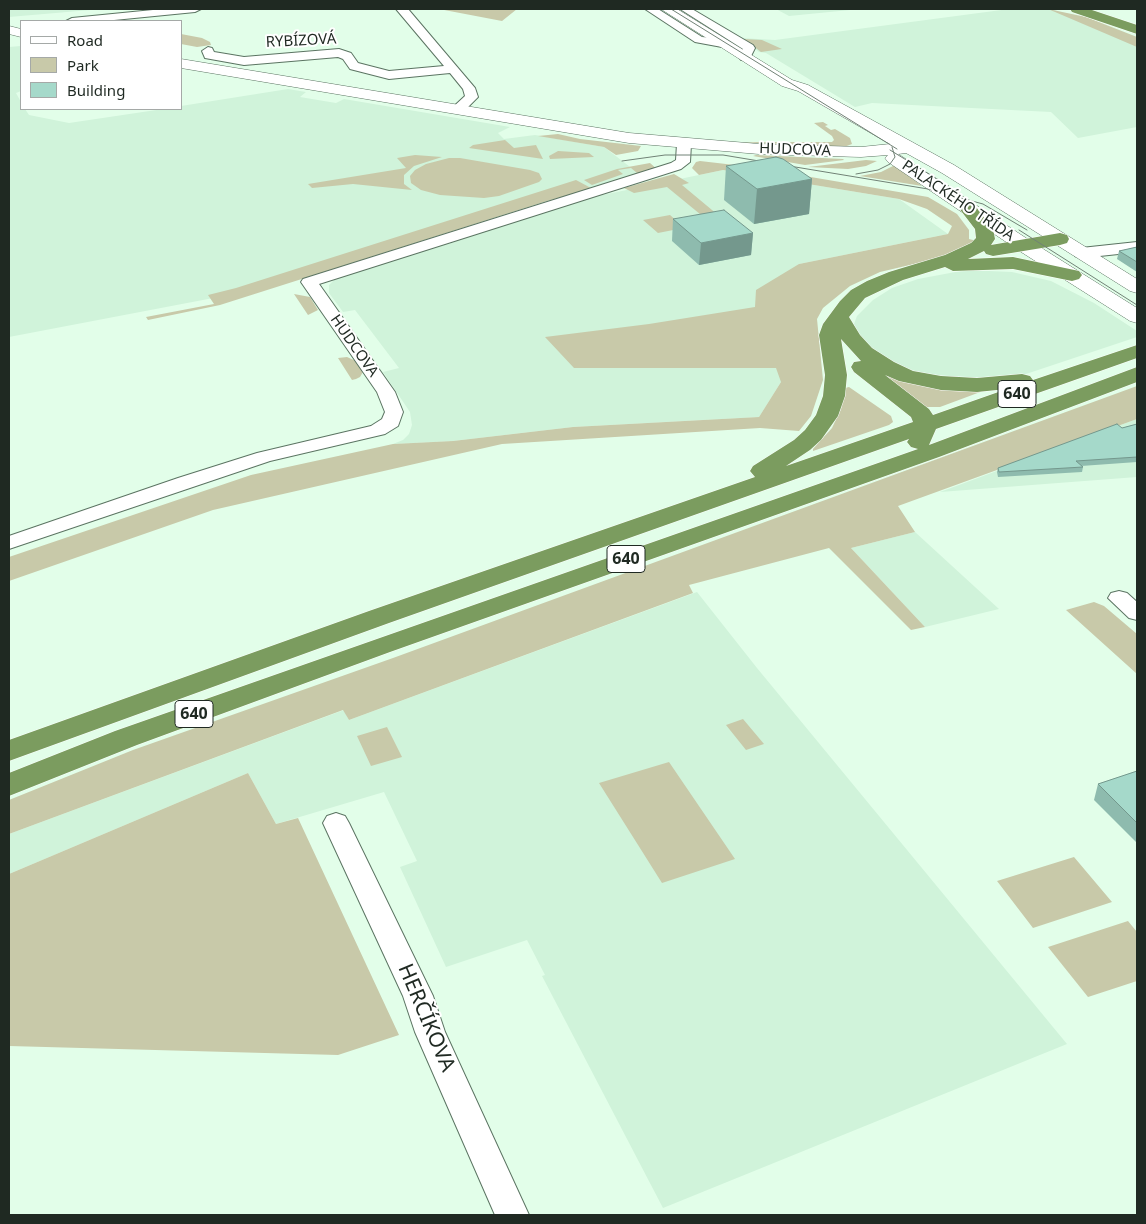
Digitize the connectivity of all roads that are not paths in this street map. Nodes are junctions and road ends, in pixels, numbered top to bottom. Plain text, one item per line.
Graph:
1 (195, 9) edge
2 (402, 9) edge
3 (651, 9) edge
4 (668, 9) edge
5 (685, 9) edge
6 (1077, 9) edge
7 (82, 20) edge
8 (1137, 30) edge
9 (722, 43) junction
10 (208, 51) dead end
11 (745, 57) junction
12 (182, 63) edge
13 (452, 69) junction
14 (787, 83) junction
15 (458, 110) junction
16 (684, 144) junction
17 (907, 148) junction
18 (882, 151) junction
19 (967, 207) junction
20 (1060, 240) junction
21 (1025, 246) junction
22 (1137, 247) edge
23 (1081, 253) junction
24 (958, 262) junction
25 (1072, 275) junction
26 (1137, 287) edge
27 (1131, 314) edge
28 (843, 325) junction
29 (1137, 351) edge
30 (835, 361) junction
31 (1107, 363) junction
32 (1137, 374) edge
33 (926, 426) junction
34 (994, 428) junction
35 (872, 472) junction
36 (697, 506) junction
37 (9, 543) edge
38 (1128, 596) edge
39 (1137, 613) edge
40 (9, 751) edge
41 (9, 785) edge
42 (336, 823) dead end
43 (512, 1215) edge

1 - 7 street
2 - 13 street
3 - 9 street
4 - 9 street, PALACKÉHO TŘÍDA
5 - 11 street
6 - 8 highway
9 - 11 street, PALACKÉHO TŘÍDA
10 - 13 street, RYBÍZOVÁ
11 - 14 street, PALACKÉHO TŘÍDA
12 - 15 street, HUDCOVA
13 - 15 street
14 - 17 street, PALACKÉHO TŘÍDA
14 - 18 street, PALACKÉHO TŘÍDA
15 - 16 street, HUDCOVA
16 - 18 street, HUDCOVA
16 - 37 street, HUDCOVA
17 - 18 street, HUDCOVA
17 - 20 street, PALACKÉHO TŘÍDA
18 - 19 street, PALACKÉHO TŘÍDA
19 - 21 street, PALACKÉHO TŘÍDA
19 - 24 highway
20 - 21 highway
20 - 23 street, PALACKÉHO TŘÍDA
21 - 24 highway
21 - 25 street, PALACKÉHO TŘÍDA
22 - 23 street
23 - 26 street, PALACKÉHO TŘÍDA
24 - 25 highway
24 - 28 highway
25 - 27 street, PALACKÉHO TŘÍDA
28 - 30 highway
28 - 31 highway
28 - 33 highway
29 - 31 highway, 640
30 - 33 highway, 640
30 - 36 highway
31 - 33 highway, 640
32 - 34 highway, 640
33 - 34 highway, 640
33 - 35 highway, 640
33 - 36 highway, 640
34 - 35 highway, 640
35 - 41 highway, 640
36 - 40 highway, 640
38 - 39 street
42 - 43 street, HERČÍKOVA

